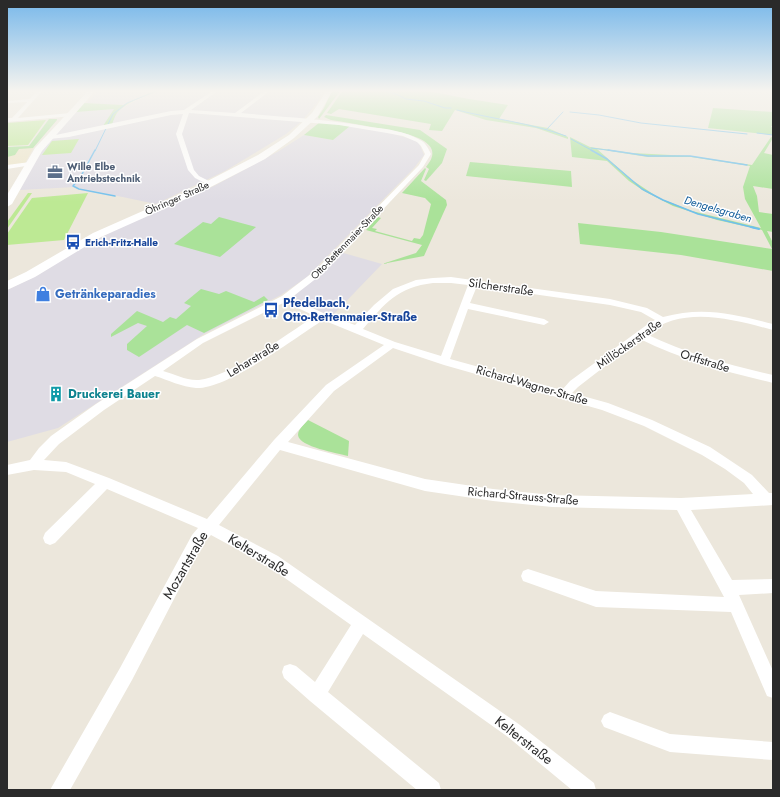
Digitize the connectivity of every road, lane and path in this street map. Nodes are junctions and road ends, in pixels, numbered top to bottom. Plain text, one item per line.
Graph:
1 (58, 127) edge
2 (103, 127) edge
3 (181, 127) edge
4 (302, 127) edge
5 (360, 127) edge
6 (49, 137) junction
7 (30, 164) junction
8 (7, 167) edge
9 (211, 184) junction
10 (7, 204) edge
11 (473, 284) junction
12 (7, 286) edge
13 (285, 298) junction
14 (465, 305) junction
15 (322, 316) junction
16 (662, 320) junction
17 (544, 322) dead end
18 (773, 327) edge
19 (356, 330) junction
20 (639, 335) junction
21 (392, 344) junction
22 (444, 361) junction
23 (155, 372) junction
24 (773, 379) edge
25 (566, 394) junction
26 (278, 444) junction
27 (34, 465) junction
28 (7, 470) edge
29 (105, 482) junction
30 (769, 498) edge
31 (681, 504) junction
32 (208, 526) junction
33 (50, 538) dead end
34 (528, 576) dead end
35 (773, 586) edge
36 (728, 588) junction
37 (736, 605) junction
38 (361, 623) junction
39 (290, 672) dead end
40 (773, 690) edge
41 (316, 696) junction
42 (610, 721) dead end
43 (773, 750) edge
44 (59, 790) edge
45 (432, 790) edge
46 (587, 790) edge

1 - 6 main road
2 - 6 street
3 - 9 street
4 - 9 main road, Öhringer Straße
5 - 13 street, Otto-Rettenmaier-Straße
6 - 7 main road
7 - 8 street
7 - 10 main road
9 - 12 main road, Öhringer Straße
11 - 14 street
11 - 16 street, Silcherstraße
11 - 19 street, Silcherstraße
13 - 15 street, Richard-Wagner-Straße
13 - 23 street, Otto-Rettenmaier-Straße
14 - 17 street
14 - 22 street
15 - 19 street, Richard-Wagner-Straße
15 - 23 street, Leharstraße
16 - 18 street, Millöckerstraße
16 - 20 street, Millöckerstraße
19 - 21 street, Richard-Wagner-Straße
20 - 24 street, Orffstraße
20 - 25 street, Millöckerstraße
21 - 22 street, Richard-Wagner-Straße
21 - 26 street, Mozartstraße
22 - 25 street, Richard-Wagner-Straße
23 - 27 street, Otto-Rettenmaier-Straße
25 - 30 street, Richard-Wagner-Straße
26 - 31 street, Richard-Strauss-Straße
26 - 32 street, Mozartstraße
27 - 28 street
27 - 29 street, Kelterstraße
29 - 32 street, Kelterstraße
29 - 33 street
30 - 31 street, Richard-Strauss-Straße
31 - 36 street
32 - 38 street, Kelterstraße
32 - 44 street, Mozartstraße
34 - 37 street
35 - 36 street
36 - 37 street
37 - 40 street
38 - 41 street
38 - 46 street, Kelterstraße
39 - 41 street
41 - 45 street
42 - 43 street

